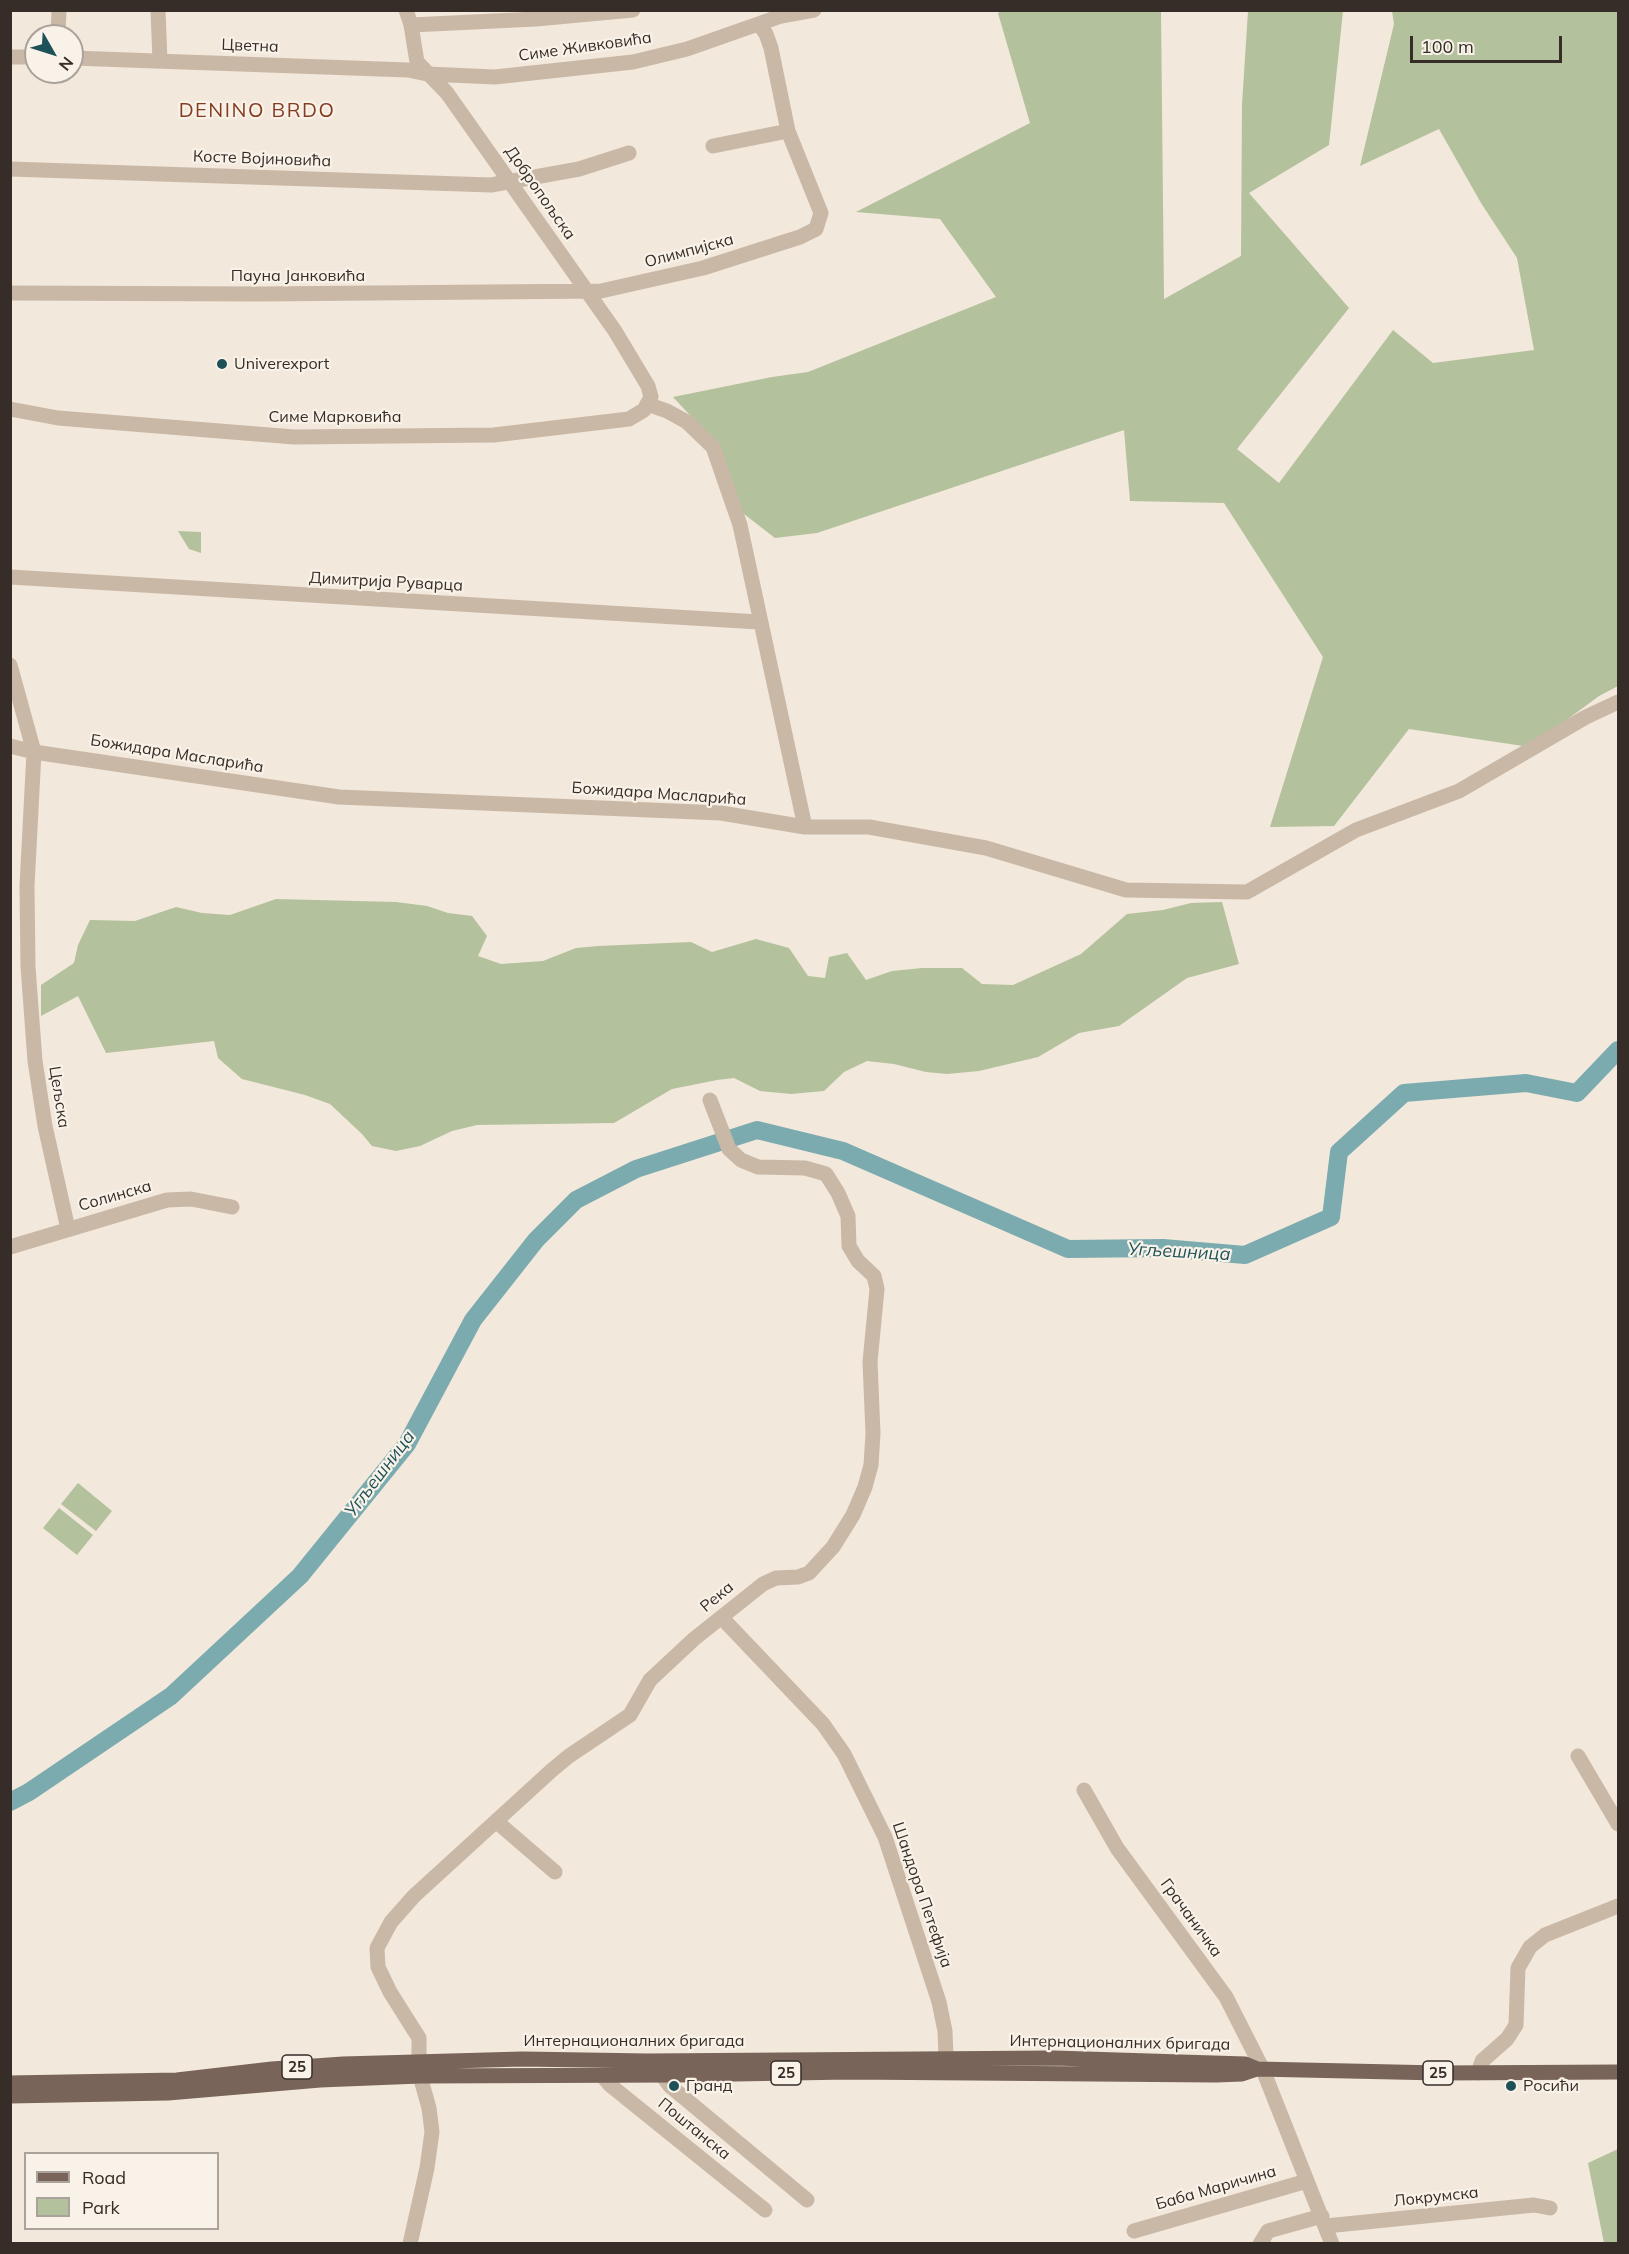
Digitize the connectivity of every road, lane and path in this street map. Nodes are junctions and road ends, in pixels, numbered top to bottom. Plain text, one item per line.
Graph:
1 (158, 10) edge
2 (406, 10) edge
3 (633, 10) edge
4 (814, 10) edge
5 (779, 14) edge
6 (760, 25) junction
7 (411, 26) junction
8 (84, 58) edge
9 (160, 61) junction
10 (427, 74) junction
11 (788, 131) junction
12 (713, 146) dead end
13 (629, 153) dead end
14 (10, 169) edge
15 (511, 182) junction
16 (586, 290) junction
17 (10, 293) edge
18 (649, 401) junction
19 (10, 409) edge
20 (10, 577) edge
21 (759, 622) junction
22 (10, 665) edge
23 (1618, 702) edge
24 (10, 746) edge
25 (34, 752) junction
26 (805, 826) junction
27 (710, 1100) dead end
28 (232, 1207) dead end
29 (68, 1229) junction
30 (10, 1247) edge
31 (722, 1618) junction
32 (1578, 1756) dead end
33 (1084, 1790) dead end
34 (497, 1822) junction
35 (1618, 1824) edge
36 (555, 1872) dead end
37 (1618, 1906) edge
38 (946, 2058) junction
39 (419, 2069) junction
40 (1260, 2070) junction
41 (1618, 2072) edge
42 (1478, 2073) junction
43 (602, 2075) junction
44 (662, 2075) junction
45 (10, 2084) edge
46 (10, 2096) edge
47 (1307, 2181) junction
48 (807, 2200) dead end
49 (1550, 2208) dead end
50 (765, 2210) dead end
51 (1324, 2221) junction
52 (1134, 2230) dead end
53 (410, 2244) edge
54 (1260, 2244) edge
55 (1332, 2244) edge

1 - 9 street
2 - 7 street, Добропољска
3 - 7 street
4 - 5 street, Симе Живковића
5 - 6 street, Симе Живковића
6 - 10 street, Симе Живковића
6 - 11 street
7 - 10 street, Добропољска
8 - 9 street, Цветна
9 - 10 street, Цветна
10 - 15 street, Добропољска
11 - 12 street
11 - 16 street, Олимпијска
13 - 15 street, Косте Војиновића
14 - 15 street, Косте Војиновића
15 - 16 street, Добропољска
16 - 17 street, Пауна Јанковића
16 - 18 street, Добропољска
18 - 19 street, Симе Марковића
18 - 21 street
20 - 21 street, Димитрија Руварца
21 - 26 street
22 - 25 street, Цељска
23 - 26 street, Божидара Масларића
24 - 25 street, Божидара Масларића
25 - 26 street, Божидара Масларића
25 - 29 street, Цељска
27 - 31 street, Река
28 - 29 street, Солинска
29 - 30 street, Солинска
31 - 34 street, Река
31 - 38 street, Шандора Петефија
32 - 35 street
33 - 40 street, Грачаничка
34 - 36 street
34 - 39 street, Река
37 - 42 street
38 - 39 main road, Интернационалних бригада / 25
38 - 40 main road, Интернационалних бригада / 25
39 - 43 main road, Интернационалних бригада / 25
39 - 45 main road, Интернационалних бригада / 25
39 - 46 main road, Интернационалних бригада / 25
39 - 53 street
40 - 42 main road, Интернационалних бригада / 25
40 - 44 main road, Интернационалних бригада / 25
40 - 47 street, Грачаничка
41 - 42 main road, Интернационалних бригада / 25
43 - 44 main road, Интернационалних бригада / 25
43 - 50 street, Поштанска
44 - 48 street
47 - 51 street, Грачаничка
47 - 52 street, Баба Маричина
49 - 51 street, Локрумска
51 - 54 street, Локрумска
51 - 55 street, Грачаничка

